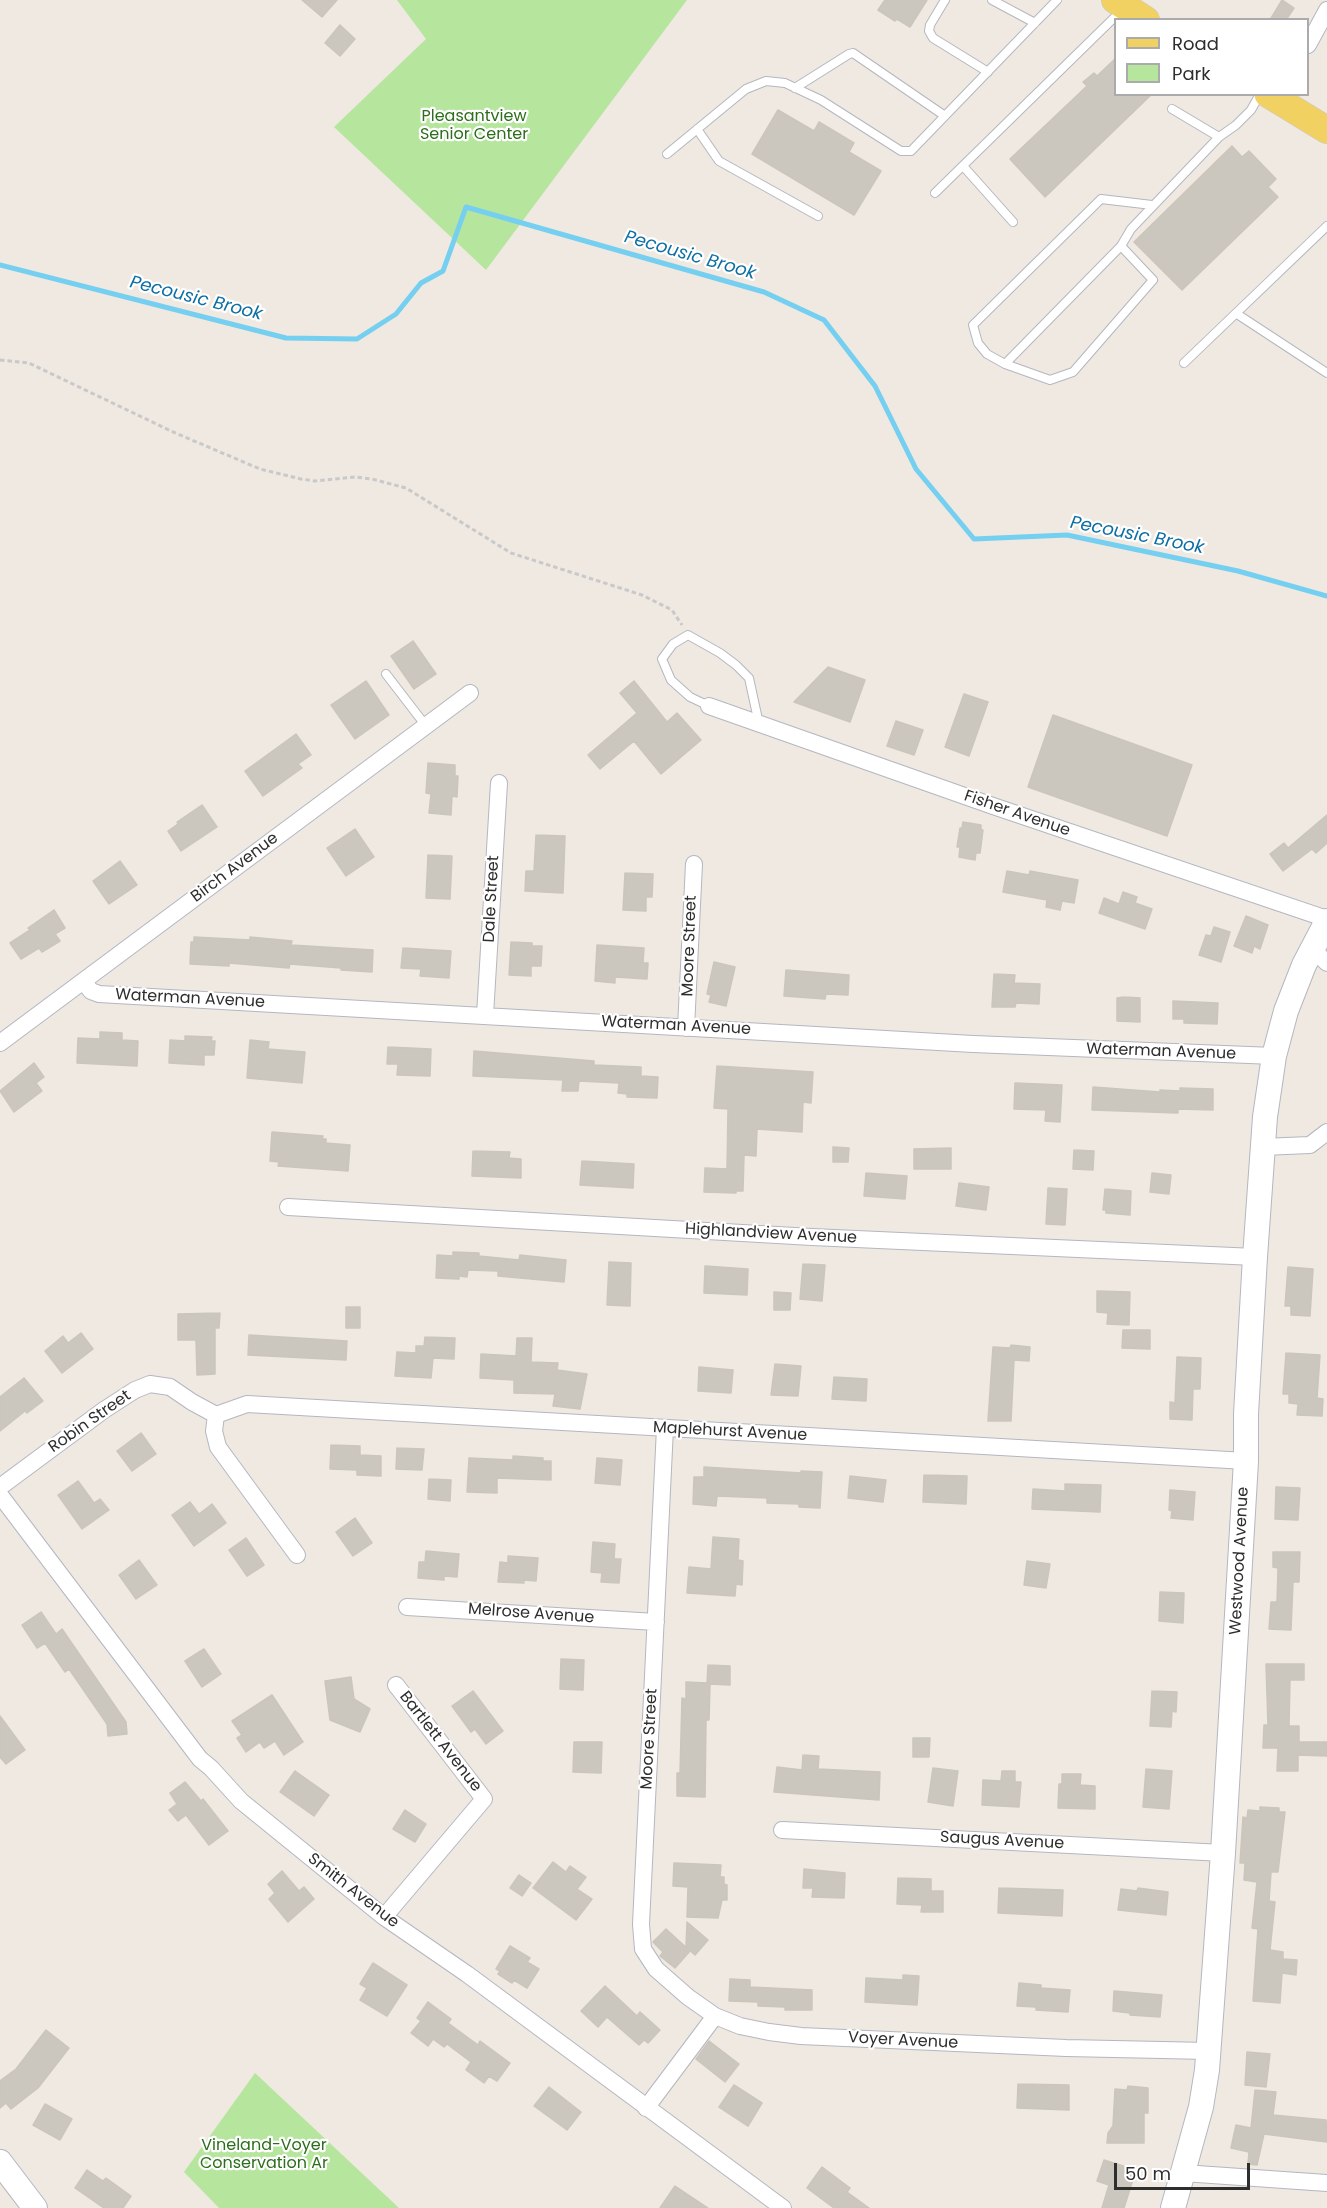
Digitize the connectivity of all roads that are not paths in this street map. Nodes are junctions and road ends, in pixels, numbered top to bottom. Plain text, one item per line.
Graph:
1 (945, 0) edge
2 (993, 0) edge
3 (1058, 0) edge
4 (1327, 10) edge
5 (1035, 23) junction
6 (1114, 23) edge
7 (1309, 43) edge
8 (988, 72) junction
9 (795, 88) junction
10 (1268, 96) edge
11 (1271, 96) edge
12 (1172, 109) dead end
13 (945, 116) junction
14 (697, 129) junction
15 (1327, 130) edge
16 (1218, 137) junction
17 (667, 154) dead end
18 (963, 166) junction
19 (935, 193) dead end
20 (1152, 205) junction
21 (818, 216) dead end
22 (1013, 222) dead end
23 (1327, 226) edge
24 (1121, 246) junction
25 (1237, 314) junction
26 (1185, 363) dead end
27 (1005, 364) junction
28 (1327, 372) edge
29 (386, 674) dead end
30 (470, 693) dead end
31 (709, 706) joint
32 (759, 724) junction
33 (426, 726) junction
34 (499, 783) dead end
35 (694, 864) dead end
36 (1327, 920) edge
37 (1320, 956) edge
38 (83, 981) junction
39 (485, 1015) junction
40 (686, 1028) junction
41 (0, 1043) edge
42 (1274, 1056) junction
43 (1327, 1132) edge
44 (1319, 1144) edge
45 (1262, 1147) junction
46 (288, 1207) dead end
47 (1255, 1257) junction
48 (216, 1415) junction
49 (665, 1428) junction
50 (1245, 1461) junction
51 (0, 1487) edge
52 (0, 1495) edge
53 (297, 1555) dead end
54 (406, 1606) dead end
55 (656, 1622) junction
56 (396, 1685) dead end
57 (782, 1830) dead end
58 (1222, 1853) junction
59 (384, 1917) junction
60 (715, 2016) junction
61 (1209, 2051) junction
62 (646, 2108) junction
63 (0, 2162) edge
64 (1183, 2173) junction
65 (1327, 2183) edge
66 (35, 2208) edge
67 (783, 2208) edge
68 (1173, 2208) edge

1 - 8 lane
2 - 5 lane
3 - 5 lane
4 - 7 street
5 - 8 lane
6 - 18 lane
8 - 13 lane
9 - 13 lane
9 - 13 lane
9 - 14 lane
10 - 16 lane
11 - 15 main road
12 - 16 lane
14 - 17 lane
14 - 21 lane
16 - 20 lane
18 - 19 lane
18 - 22 lane
20 - 24 lane
20 - 27 lane
23 - 25 lane
24 - 27 lane
24 - 27 lane
25 - 26 lane
25 - 28 lane
29 - 33 lane
30 - 33 street, Birch Avenue
31 - 32 street, Fisher Avenue
31 - 32 lane
32 - 36 street, Fisher Avenue
33 - 38 street, Birch Avenue
34 - 39 street, Dale Street
35 - 40 street, Moore Street
36 - 37 street, Westwood Avenue
37 - 42 street, Westwood Avenue
38 - 39 street, Waterman Avenue
38 - 41 street, Birch Avenue
39 - 40 street, Waterman Avenue
40 - 42 street, Waterman Avenue
42 - 45 street, Westwood Avenue
43 - 44 street
44 - 45 street
45 - 47 street, Westwood Avenue
46 - 47 street, Highlandview Avenue
47 - 50 street, Westwood Avenue
48 - 49 street, Maplehurst Avenue
48 - 51 street, Robin Street
48 - 53 street
49 - 50 street, Maplehurst Avenue
49 - 55 street, Moore Street
50 - 58 street, Westwood Avenue
52 - 59 street, Smith Avenue
54 - 55 street, Melrose Avenue
55 - 60 street, Moore Street
56 - 59 street, Bartlett Avenue
57 - 58 street, Saugus Avenue
58 - 61 street, Westwood Avenue
59 - 62 street, Smith Avenue
60 - 61 street, Voyer Avenue
60 - 62 street
61 - 64 street, Westwood Avenue
62 - 67 street, Smith Avenue
63 - 66 street
64 - 65 street
64 - 68 street, Westwood Avenue

